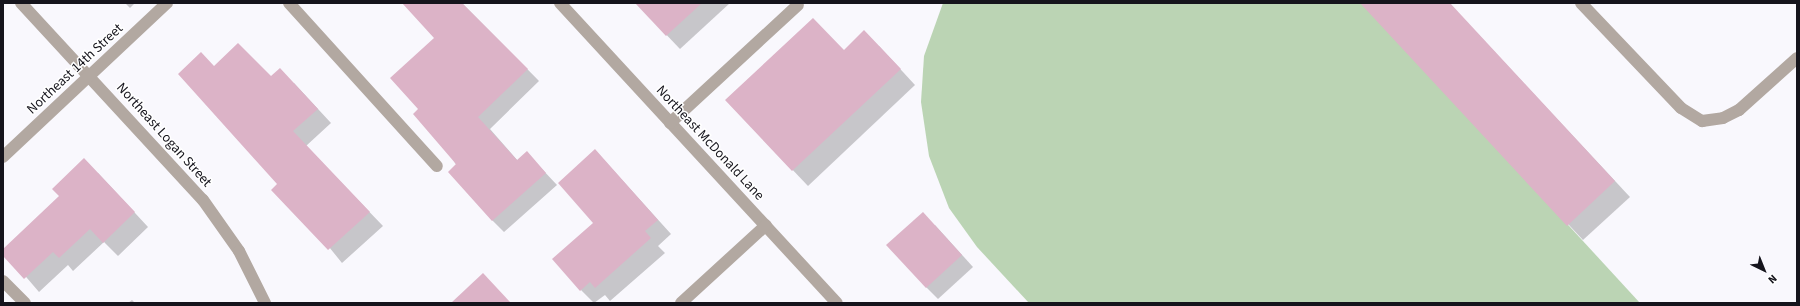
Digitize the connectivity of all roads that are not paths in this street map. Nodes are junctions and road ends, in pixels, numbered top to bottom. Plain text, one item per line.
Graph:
1 (21, 3) edge
2 (167, 3) edge
3 (289, 3) edge
4 (560, 3) edge
5 (1581, 3) edge
6 (798, 5) dead end
7 (1797, 58) edge
8 (90, 76) junction
9 (670, 123) junction
10 (3, 157) edge
11 (437, 166) dead end
12 (766, 225) junction
13 (3, 281) edge
14 (24, 303) edge
15 (265, 303) edge
16 (680, 303) edge
17 (837, 303) edge

1 - 8 street, Northeast Logan Street
2 - 8 street, Northeast 14th Street
3 - 11 street
4 - 9 street, Northeast McDonald Lane
5 - 7 street
6 - 9 street
8 - 10 street, Northeast 14th Street
8 - 15 street, Northeast Logan Street
9 - 12 street, Northeast McDonald Lane
12 - 16 street
12 - 17 street, Northeast McDonald Lane
13 - 14 street

